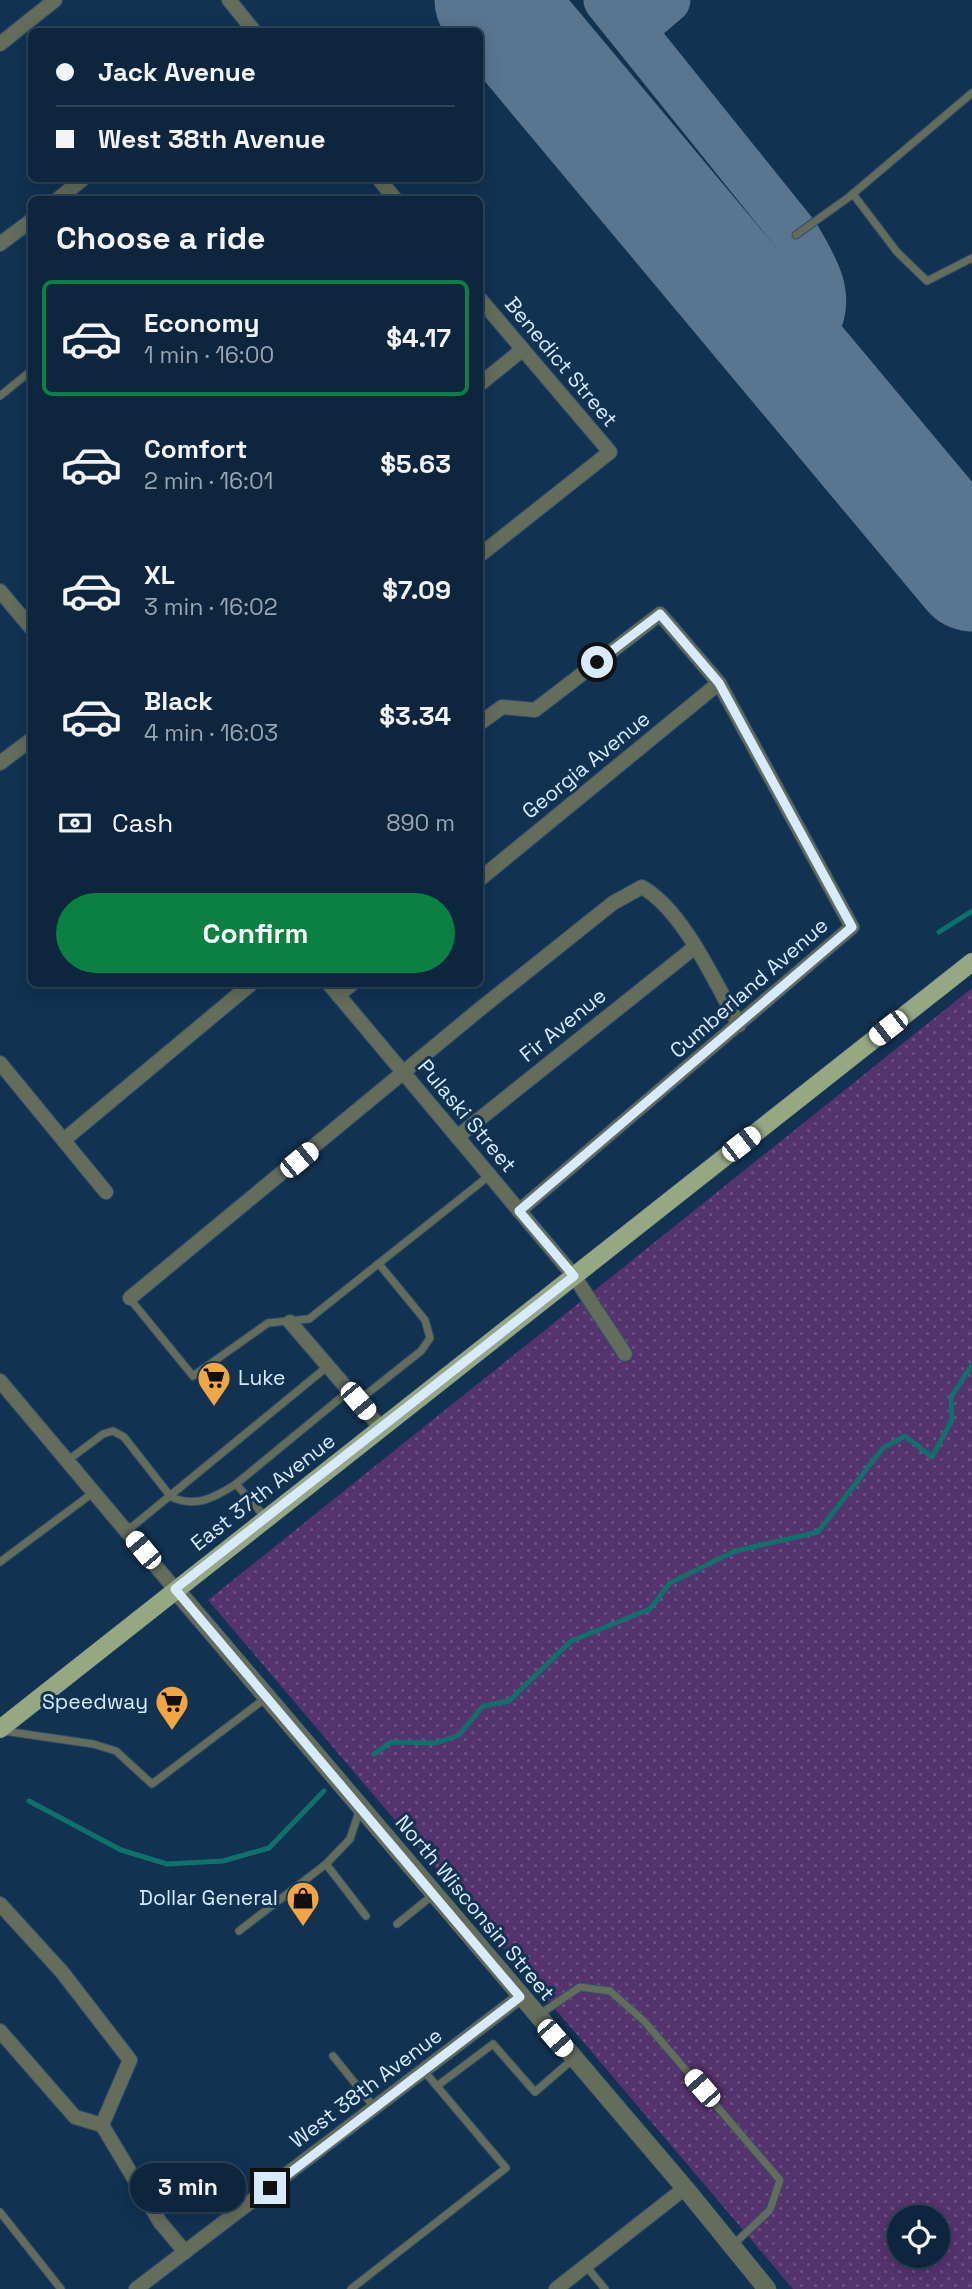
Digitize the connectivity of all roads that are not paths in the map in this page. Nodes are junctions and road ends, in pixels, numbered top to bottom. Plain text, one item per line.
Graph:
1 (55, 0) edge
2 (229, 0) edge
3 (252, 28) edge
4 (0, 44) edge
5 (972, 93) edge
6 (79, 182) edge
7 (381, 182) edge
8 (853, 194) junction
9 (62, 196) edge
10 (393, 196) edge
11 (28, 223) edge
12 (796, 235) dead end
13 (0, 244) edge
14 (972, 258) edge
15 (483, 303) edge
16 (522, 350) junction
17 (28, 373) edge
18 (483, 382) edge
19 (0, 396) edge
20 (483, 553) edge
21 (0, 591) edge
22 (28, 624) edge
23 (719, 683) junction
24 (483, 721) edge
25 (28, 742) edge
26 (0, 764) edge
27 (483, 877) edge
28 (695, 947) junction
29 (972, 962) edge
30 (247, 987) edge
31 (333, 989) edge
32 (738, 1025) junction
33 (0, 1063) edge
34 (404, 1073) junction
35 (457, 1137) junction
36 (65, 1139) junction
37 (490, 1175) junction
38 (106, 1192) dead end
39 (519, 1211) junction
40 (379, 1264) junction
41 (574, 1276) junction
42 (130, 1298) joint
43 (290, 1322) junction
44 (625, 1354) dead end
45 (328, 1366) junction
46 (2, 1386) edge
47 (353, 1396) junction
48 (382, 1429) junction
49 (67, 1461) junction
50 (236, 1484) junction
51 (94, 1492) junction
52 (171, 1497) junction
53 (266, 1518) junction
54 (127, 1531) junction
55 (0, 1562) edge
56 (175, 1589) junction
57 (267, 1697) junction
58 (0, 1729) edge
59 (360, 1808) junction
60 (326, 1864) junction
61 (434, 1895) junction
62 (0, 1904) edge
63 (366, 1916) dead end
64 (397, 1924) dead end
65 (239, 1931) dead end
66 (520, 1997) junction
67 (537, 2017) junction
68 (0, 2031) edge
69 (333, 2056) dead end
70 (573, 2059) junction
71 (424, 2071) junction
72 (437, 2086) junction
73 (375, 2108) junction
74 (102, 2124) junction
75 (685, 2188) junction
76 (0, 2211) edge
77 (732, 2246) junction
78 (185, 2252) junction
79 (586, 2266) junction
80 (61, 2289) edge
81 (136, 2289) edge
82 (351, 2289) edge
83 (556, 2289) edge
84 (605, 2289) edge
85 (767, 2289) edge

1 - 4 street
2 - 3 street
5 - 8 lane
6 - 9 street
7 - 10 street
8 - 12 lane
8 - 14 lane
11 - 13 street
15 - 16 street, Benedict Street
16 - 18 street
16 - 20 street, Benedict Street
17 - 19 lane
21 - 22 street
23 - 24 street, Cumberland Avenue
23 - 27 street, Georgia Avenue
23 - 32 street, Cumberland Avenue
25 - 26 street
28 - 32 street
28 - 34 street
28 - 35 street, Fir Avenue
29 - 41 main road, East 37th Avenue
30 - 36 street
31 - 34 street, Pulaski Street
32 - 39 street, Cumberland Avenue
33 - 36 street
34 - 35 street, Pulaski Street
34 - 42 street
35 - 37 street, Pulaski Street
36 - 38 street
37 - 39 street, Pulaski Street
37 - 40 lane
39 - 41 street, Pulaski Street
40 - 43 lane
40 - 47 lane
41 - 44 street, Pulaski Street
41 - 48 main road, East 37th Avenue
42 - 43 lane
43 - 45 street
45 - 47 street
45 - 52 lane
46 - 49 street
47 - 48 street
47 - 50 lane
48 - 53 main road, East 37th Avenue
49 - 51 street
49 - 52 lane
50 - 52 lane
50 - 53 lane
51 - 54 street
51 - 55 lane
52 - 54 lane
53 - 56 main road, East 37th Avenue
54 - 56 street
56 - 57 street, North Wisconsin Street
56 - 58 main road, East 37th Avenue
57 - 58 lane
57 - 59 street, North Wisconsin Street
59 - 60 lane
59 - 61 street, North Wisconsin Street
60 - 63 lane
60 - 65 lane
61 - 64 lane
61 - 66 street, North Wisconsin Street
62 - 74 street
66 - 67 street, North Wisconsin Street
66 - 71 street, West 38th Avenue
67 - 70 street, North Wisconsin Street
67 - 77 lane
68 - 74 street
69 - 73 lane
70 - 72 lane
70 - 75 street, North Wisconsin Street
71 - 72 lane
71 - 73 street, West 38th Avenue
72 - 82 lane
73 - 78 street, West 38th Avenue
74 - 78 street
75 - 77 street, North Wisconsin Street
75 - 79 street
76 - 80 lane
77 - 85 street, North Wisconsin Street
78 - 81 street, West 38th Avenue
79 - 83 street
79 - 84 lane

